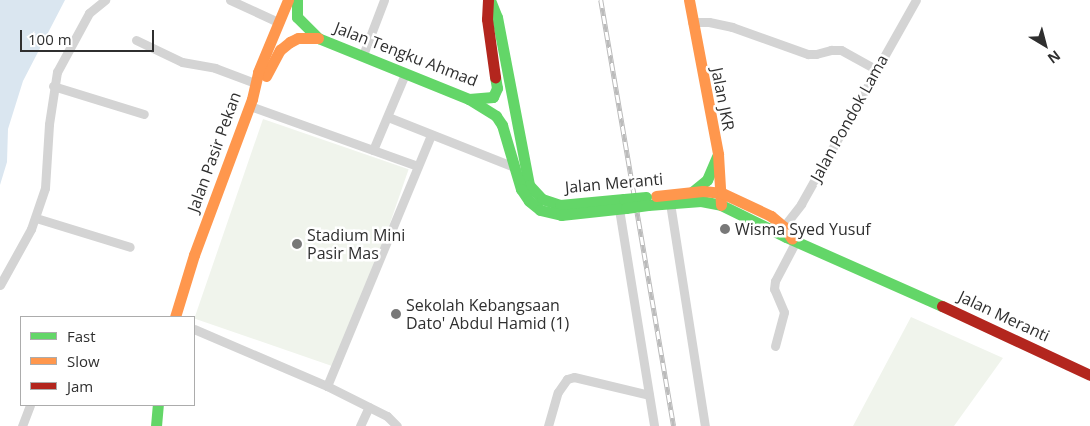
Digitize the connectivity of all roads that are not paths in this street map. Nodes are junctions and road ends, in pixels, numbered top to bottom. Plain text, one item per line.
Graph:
1 (105, 0) edge
2 (230, 0) edge
3 (288, 0) edge
4 (297, 0) edge
5 (384, 0) edge
6 (489, 0) edge
7 (689, 0) edge
8 (916, 0) edge
9 (243, 3) edge
10 (278, 22) junction
11 (692, 22) junction
12 (318, 38) junction
13 (136, 40) dead end
14 (363, 55) junction
15 (875, 69) junction
16 (405, 74) junction
17 (507, 76) junction
18 (255, 83) junction
19 (53, 86) junction
20 (497, 88) junction
21 (470, 99) junction
22 (251, 103) junction
23 (144, 114) dead end
24 (388, 117) junction
25 (431, 135) junction
26 (373, 150) junction
27 (718, 154) junction
28 (418, 166) junction
29 (514, 167) junction
30 (692, 192) junction
31 (721, 199) junction
32 (647, 201) junction
33 (670, 203) junction
34 (623, 206) junction
35 (546, 207) junction
36 (36, 218) junction
37 (781, 230) junction
38 (794, 240) junction
39 (130, 247) dead end
40 (0, 285) edge
41 (174, 316) edge
42 (195, 329) edge
43 (776, 346) dead end
44 (1090, 375) edge
45 (327, 386) junction
46 (649, 395) junction
47 (30, 406) edge
48 (158, 406) edge
49 (369, 408) junction
50 (22, 426) edge
51 (156, 426) edge
52 (360, 426) edge
53 (397, 426) edge
54 (548, 426) edge
55 (654, 426) edge
56 (705, 426) edge

1 - 19 street
2 - 9 street
3 - 10 main road, Jalan Pasir Pekan
4 - 12 main road
5 - 14 street
6 - 17 main road, Jalan Meranti
6 - 20 main road, Jalan Tengku Ahmad
7 - 11 main road, Jalan JKR
8 - 15 street, Jalan Pondok Lama
9 - 10 street
10 - 18 main road, Jalan Pasir Pekan
11 - 15 street
11 - 27 main road, Jalan JKR
12 - 14 main road, Jalan Tengku Ahmad
12 - 22 main road
13 - 18 street
14 - 16 main road, Jalan Tengku Ahmad
15 - 37 street, Jalan Pondok Lama
16 - 21 main road, Jalan Tengku Ahmad
16 - 24 street
17 - 20 main road
17 - 35 main road, Jalan Meranti
18 - 22 main road, Jalan Pasir Pekan
19 - 23 street
19 - 36 street
20 - 21 main road, Jalan Tengku Ahmad
21 - 29 main road
22 - 26 street
22 - 41 main road, Jalan Pasir Pekan
24 - 25 street
24 - 26 street
25 - 28 street
25 - 29 street
26 - 28 street
27 - 30 main road
27 - 31 main road, Jalan JKR
28 - 45 street
29 - 35 main road
30 - 31 main road, Jalan Meranti
30 - 32 main road, Jalan Meranti
31 - 33 main road, Jalan Meranti
31 - 37 main road, Jalan Meranti
32 - 33 main road, Jalan Meranti
32 - 34 main road, Jalan Meranti, bridge
33 - 56 street
34 - 35 main road, Jalan Meranti
34 - 46 street
36 - 39 street
36 - 40 street
37 - 38 main road, Jalan Meranti
38 - 43 street
38 - 44 main road, Jalan Meranti
42 - 45 street
45 - 49 street
46 - 54 street
46 - 55 street
47 - 50 street
48 - 51 main road
49 - 52 street
49 - 53 street

